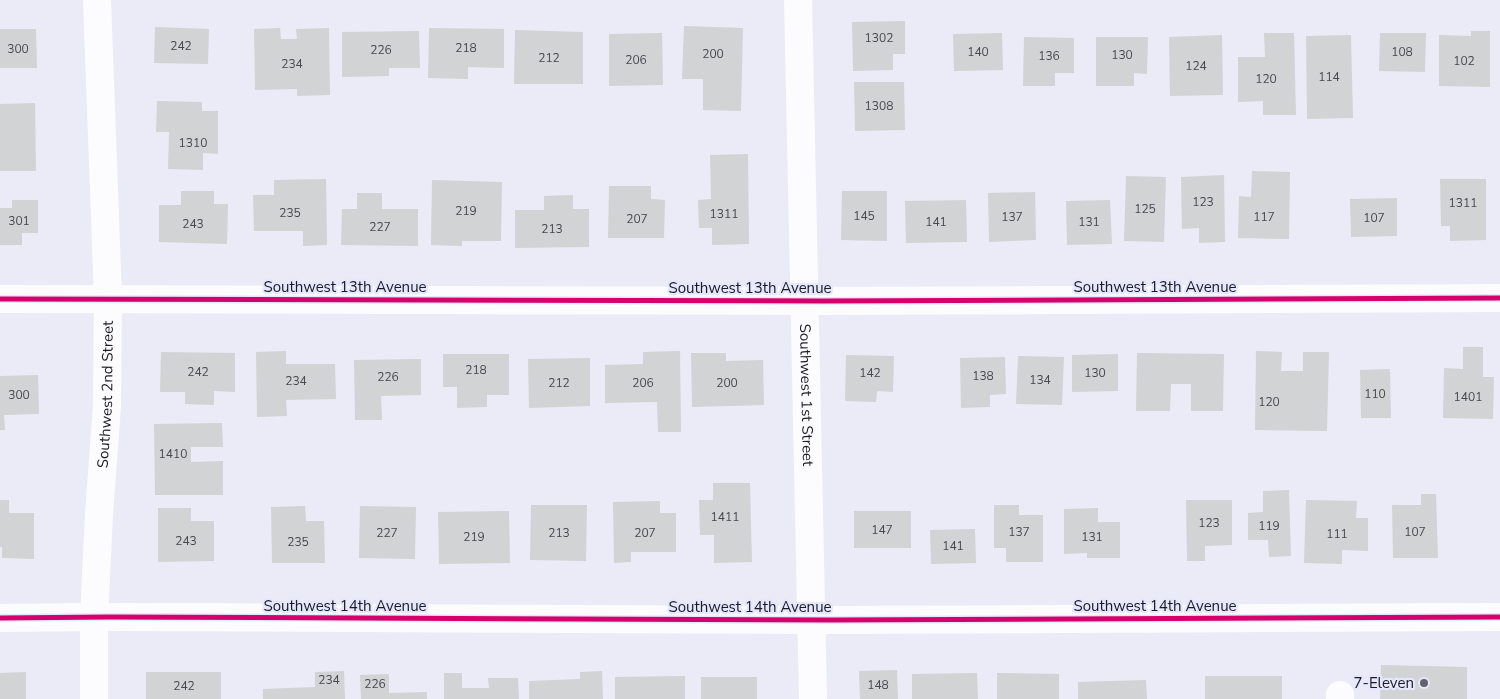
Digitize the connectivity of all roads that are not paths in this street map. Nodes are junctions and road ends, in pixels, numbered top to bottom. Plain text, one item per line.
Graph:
1 (97, 0) edge
2 (798, 0) edge
3 (108, 298) junction
4 (1500, 298) edge
5 (0, 299) edge
6 (804, 301) junction
7 (94, 617) junction
8 (1500, 617) edge
9 (0, 618) edge
10 (811, 620) junction
11 (94, 699) edge
12 (813, 699) edge

1 - 3 street, Southwest 2nd Street
2 - 6 street, Southwest 1st Street
3 - 5 street, Southwest 13th Avenue
3 - 6 street, Southwest 13th Avenue
3 - 7 street, Southwest 2nd Street
4 - 6 street, Southwest 13th Avenue
6 - 10 street, Southwest 1st Street
7 - 9 street, Southwest 14th Avenue
7 - 10 street, Southwest 14th Avenue
7 - 11 street, Southwest 2nd Street
8 - 10 street, Southwest 14th Avenue
10 - 12 street, Southwest 1st Street

